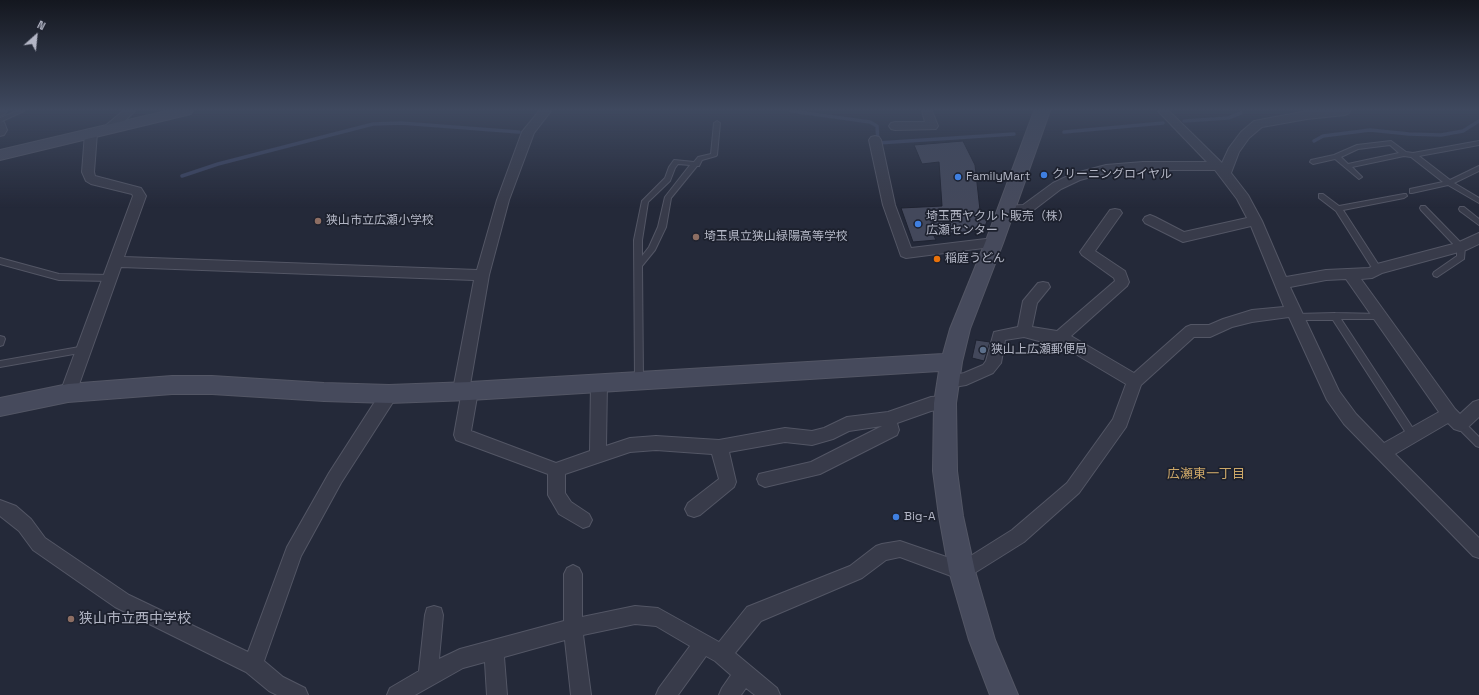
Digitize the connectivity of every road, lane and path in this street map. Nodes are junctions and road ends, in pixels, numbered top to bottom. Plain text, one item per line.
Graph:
1 (48, 143) edge
2 (90, 143) edge
3 (524, 143) edge
4 (715, 143) edge
5 (875, 143) edge
6 (1030, 143) edge
7 (1196, 143) edge
8 (1239, 143) edge
9 (1387, 143) edge
10 (1392, 143) edge
11 (1477, 143) edge
12 (1404, 154) junction
13 (0, 155) edge
14 (1413, 155) junction
15 (1336, 156) junction
16 (1313, 162) dead end
17 (697, 164) junction
18 (1348, 166) junction
19 (1479, 168) edge
20 (1221, 169) junction
21 (1359, 177) dead end
22 (1449, 183) junction
23 (1412, 191) dead end
24 (1321, 196) dead end
25 (1404, 196) dead end
26 (1479, 201) edge
27 (1423, 208) dead end
28 (1006, 209) junction
29 (1338, 209) junction
30 (1462, 209) dead end
31 (1115, 213) dead end
32 (1150, 220) dead end
33 (1255, 222) junction
34 (1479, 223) edge
35 (1479, 238) edge
36 (994, 242) junction
37 (1461, 247) junction
38 (0, 261) edge
39 (117, 262) junction
40 (638, 266) junction
41 (1377, 269) junction
42 (1350, 274) junction
43 (1437, 274) dead end
44 (482, 275) junction
45 (111, 278) junction
46 (1281, 283) junction
47 (1043, 287) dead end
48 (1294, 314) junction
49 (1335, 316) junction
50 (1378, 316) junction
51 (1024, 331) junction
52 (1060, 337) junction
53 (0, 340) edge
54 (0, 343) edge
55 (85, 349) junction
56 (0, 364) edge
57 (639, 380) junction
58 (1136, 381) junction
59 (948, 382) junction
60 (600, 383) junction
61 (466, 390) junction
62 (68, 393) junction
63 (389, 394) junction
64 (0, 407) edge
65 (1479, 407) edge
66 (888, 419) junction
67 (1455, 419) junction
68 (1413, 436) junction
69 (1479, 443) edge
70 (719, 447) junction
71 (1383, 452) junction
72 (598, 457) junction
73 (556, 470) junction
74 (765, 479) dead end
75 (0, 508) edge
76 (694, 509) dead end
77 (583, 520) dead end
78 (1479, 550) edge
79 (962, 572) junction
80 (573, 574) dead end
81 (434, 615) dead end
82 (573, 628) junction
83 (704, 643) junction
84 (494, 650) junction
85 (722, 654) junction
86 (253, 664) junction
87 (745, 673) junction
88 (428, 676) junction
89 (298, 695) edge
90 (397, 695) edge
91 (497, 695) edge
92 (581, 695) edge
93 (666, 695) edge
94 (729, 695) edge
95 (770, 695) edge
96 (1004, 695) edge

1 - 13 street
2 - 39 street
3 - 44 street
4 - 17 lane
5 - 36 street
6 - 28 street
7 - 20 street
8 - 20 street
9 - 15 lane
10 - 12 lane
11 - 14 lane
12 - 14 lane
12 - 18 lane
14 - 22 lane
15 - 16 lane
15 - 18 lane
17 - 40 lane
17 - 40 lane
18 - 21 lane
19 - 22 lane
20 - 28 street
20 - 33 street
22 - 23 lane
22 - 26 lane
24 - 29 lane
25 - 29 lane
27 - 37 lane
28 - 36 street
29 - 41 lane
30 - 34 lane
31 - 52 street
32 - 33 street
33 - 46 street
35 - 37 street
36 - 59 street
37 - 41 street
37 - 43 lane
38 - 45 lane
39 - 44 street
39 - 45 street
40 - 57 lane
41 - 42 street
42 - 46 street
42 - 50 street
44 - 61 street
45 - 55 street
46 - 48 street
47 - 51 street
48 - 49 lane
48 - 58 street
48 - 71 street
49 - 50 lane
49 - 68 lane
50 - 67 street
51 - 52 street
51 - 59 street
52 - 58 street
53 - 54 lane
55 - 56 lane
55 - 62 street
57 - 59 street
57 - 60 street
58 - 79 street
59 - 66 street
59 - 79 street
60 - 61 street
60 - 72 street
61 - 63 street
61 - 73 street
62 - 63 street
62 - 64 street
63 - 86 street
65 - 67 street
66 - 70 street
66 - 74 street
67 - 68 street
67 - 69 lane
68 - 71 street
70 - 72 street
70 - 76 street
71 - 78 street
72 - 73 street
73 - 77 street
75 - 86 street
79 - 85 street
79 - 96 street
80 - 82 street
81 - 88 street
82 - 83 street
82 - 84 street
82 - 92 street
83 - 85 street
83 - 93 street
84 - 88 street
84 - 91 street
85 - 87 street
86 - 89 street
87 - 94 street
87 - 95 street
88 - 90 street

